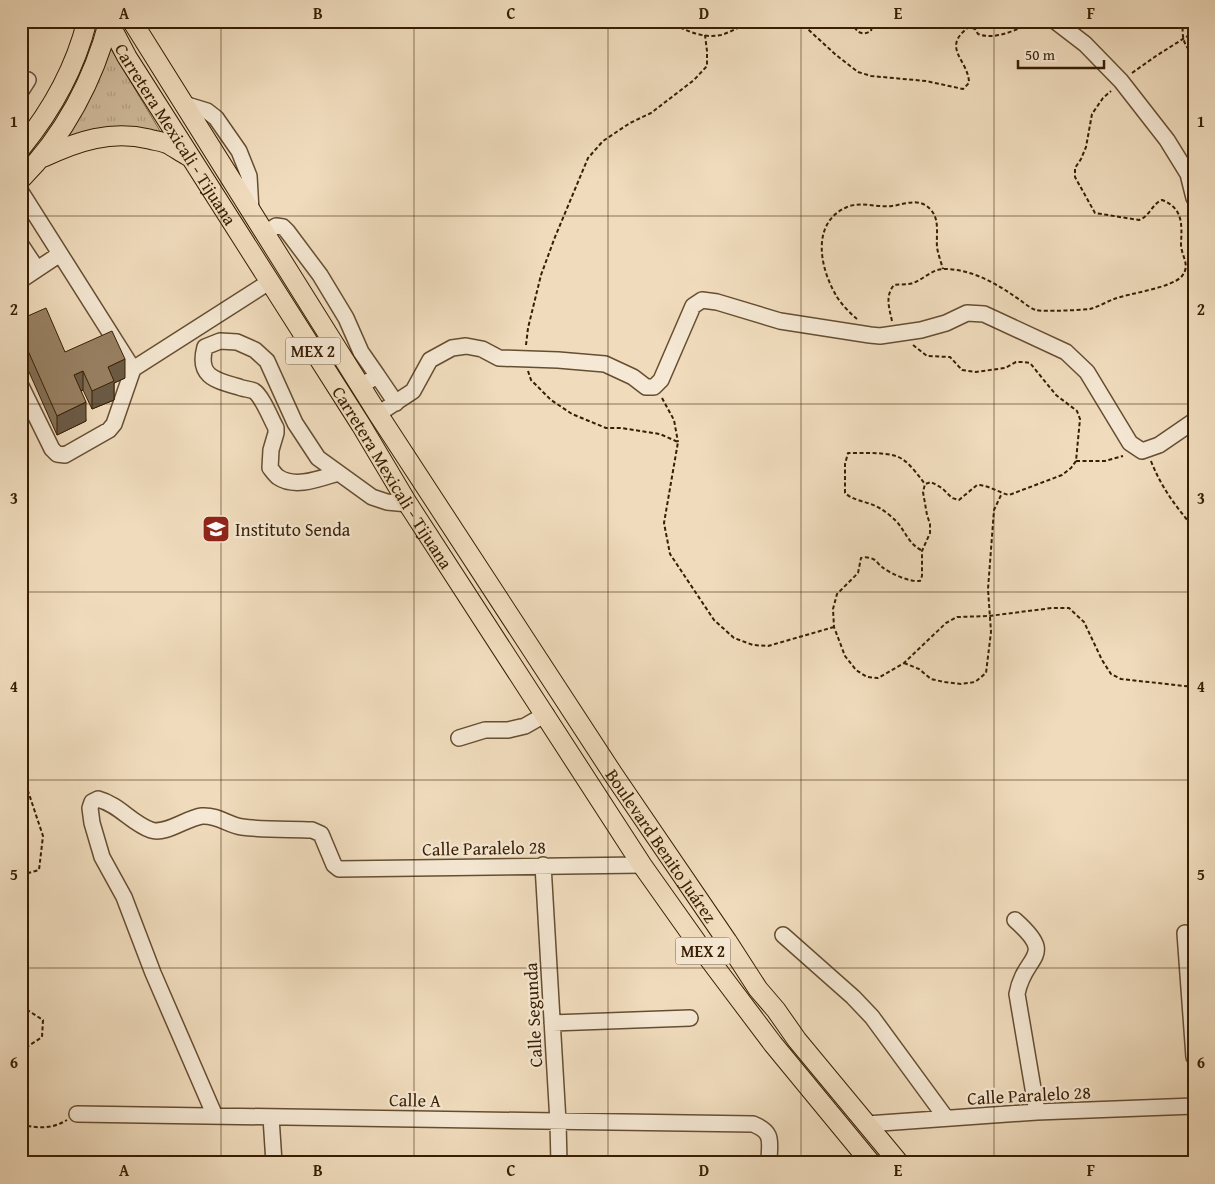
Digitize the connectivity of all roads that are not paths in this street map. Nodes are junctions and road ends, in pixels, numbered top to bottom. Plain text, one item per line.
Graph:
1 (88, 21) edge
2 (132, 21) edge
3 (1055, 21) edge
4 (110, 24) edge
5 (180, 99) junction
6 (21, 148) edge
7 (189, 156) junction
8 (42, 157) junction
9 (21, 179) edge
10 (21, 192) edge
11 (1194, 198) edge
12 (264, 234) junction
13 (21, 245) edge
14 (60, 254) junction
15 (37, 269) junction
16 (21, 280) edge
17 (269, 282) junction
18 (133, 369) junction
19 (376, 376) junction
20 (21, 386) edge
21 (361, 386) junction
22 (342, 397) junction
23 (396, 403) junction
24 (378, 414) junction
25 (1194, 421) edge
26 (338, 473) junction
27 (408, 504) junction
28 (542, 664) joint
29 (520, 676) joint
30 (546, 714) junction
31 (459, 738) dead end
32 (543, 865) junction
33 (642, 865) junction
34 (1015, 920) dead end
35 (1185, 933) dead end
36 (783, 935) dead end
37 (746, 1008) junction
38 (690, 1018) dead end
39 (552, 1023) junction
40 (1194, 1056) edge
41 (824, 1072) junction
42 (1194, 1106) edge
43 (1037, 1112) junction
44 (77, 1114) road end
45 (215, 1116) junction
46 (271, 1117) junction
47 (946, 1118) junction
48 (558, 1122) junction
49 (868, 1124) junction
50 (274, 1163) edge
51 (559, 1163) edge
52 (768, 1163) edge
53 (871, 1163) edge
54 (899, 1163) edge

1 - 6 main road
2 - 5 main road, Carretera Mexicali - Tijuana / MEX 2
3 - 11 street
4 - 5 main road
4 - 7 main road, Carretera Mexicali - Tijuana / MEX 2
4 - 8 main road
5 - 12 main road, Carretera Mexicali - Tijuana / MEX 2
7 - 8 main road
7 - 17 main road, Carretera Mexicali - Tijuana / MEX 2
8 - 9 main road
10 - 14 street
12 - 19 street
12 - 21 main road, Carretera Mexicali - Tijuana / MEX 2
13 - 15 street
14 - 15 street
14 - 18 street
15 - 16 street
17 - 18 street
17 - 22 main road, Carretera Mexicali - Tijuana / MEX 2
18 - 20 street
19 - 21 street
19 - 23 street
21 - 22 street
21 - 24 main road, Carretera Mexicali - Tijuana / MEX 2
22 - 27 main road, Carretera Mexicali - Tijuana / MEX 2
23 - 24 street
23 - 25 street
24 - 28 main road, Carretera Mexicali - Tijuana / MEX 2
26 - 26 street
26 - 27 street
27 - 29 main road, Carretera Mexicali - Tijuana / MEX 2
28 - 41 main road, Boulevard Benito Juárez / MEX 2
29 - 30 main road, Boulevard Benito Juárez / MEX 2
30 - 31 street
30 - 33 main road, Boulevard Benito Juárez / MEX 2
32 - 33 street, Calle Paralelo 28
32 - 39 street, Calle Segunda
32 - 45 street, Calle Paralelo 28
33 - 37 main road, Boulevard Benito Juárez / MEX 2
34 - 43 street
35 - 40 street
36 - 47 street
37 - 41 main road
37 - 53 main road, Boulevard Benito Juárez / MEX 2
38 - 39 street
39 - 48 street, Calle Segunda
41 - 49 main road, Boulevard Benito Juárez / MEX 2
42 - 43 street, Calle Paralelo 28
43 - 47 street, Calle Paralelo 28
44 - 45 street, Calle A
45 - 46 street, Calle A
46 - 48 street, Calle A
46 - 50 street
47 - 49 street, Calle Paralelo 28
48 - 51 street, Calle Segunda
48 - 52 street, Calle A
49 - 54 main road, Boulevard Benito Juárez / MEX 2

